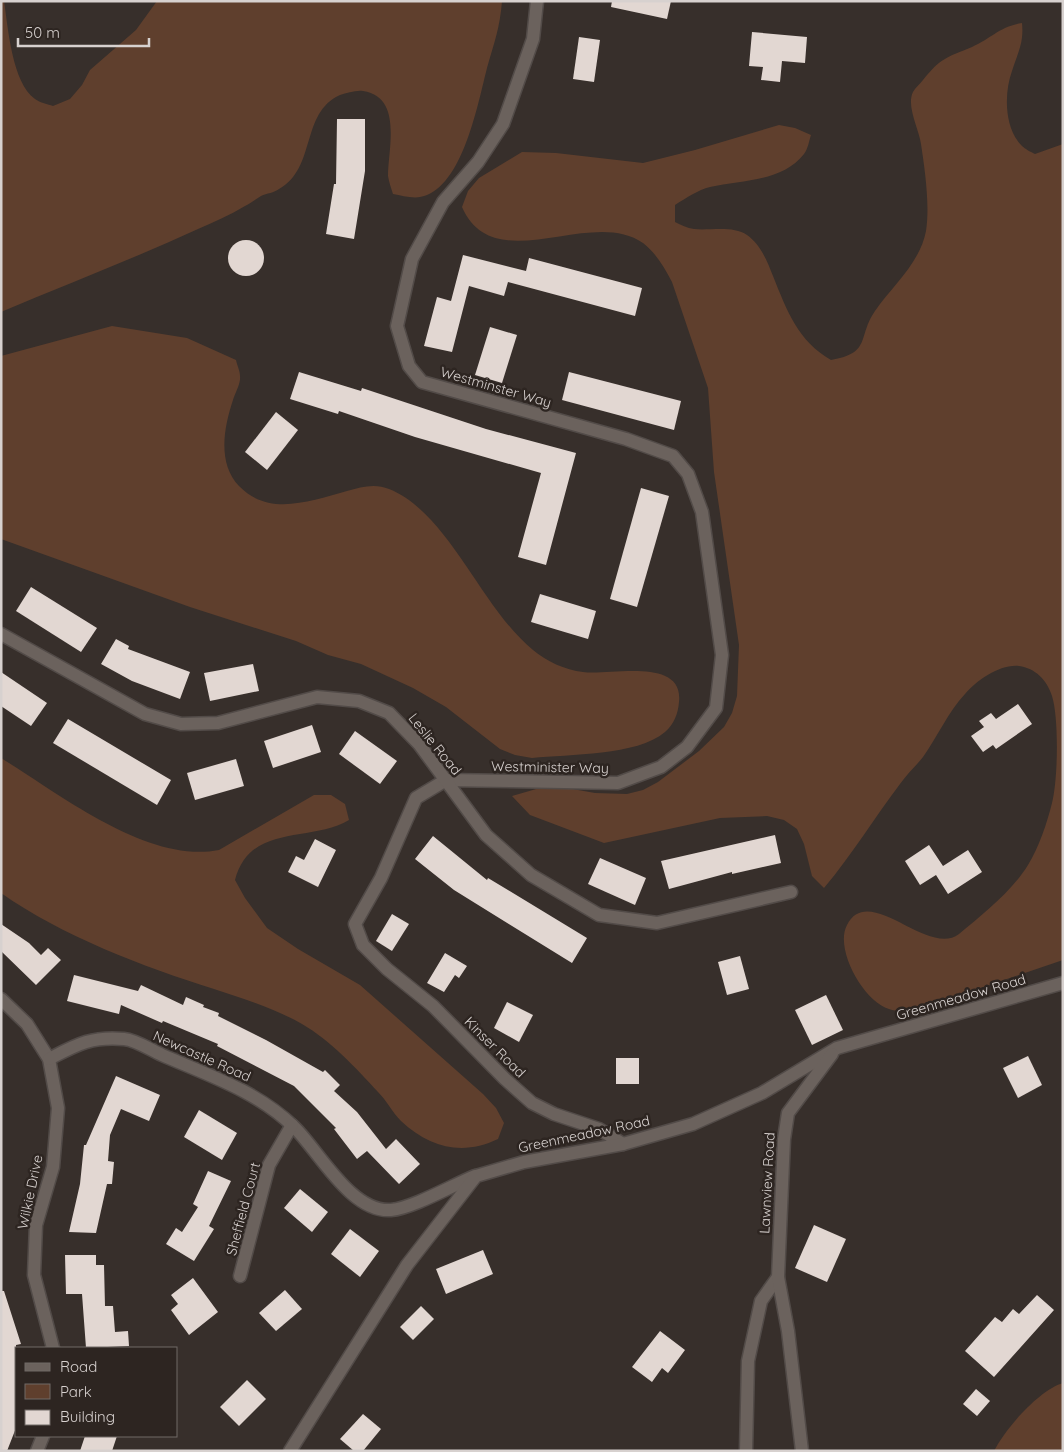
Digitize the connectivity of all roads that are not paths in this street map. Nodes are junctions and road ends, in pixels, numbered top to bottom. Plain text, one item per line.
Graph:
1 (537, 1) edge
2 (650, 447) joint
3 (1, 634) edge
4 (446, 780) junction
5 (791, 892) dead end
6 (1063, 983) edge
7 (1, 999) edge
8 (836, 1048) junction
9 (49, 1059) junction
10 (292, 1125) junction
11 (623, 1144) junction
12 (476, 1176) junction
13 (240, 1276) dead end
14 (778, 1277) junction
15 (53, 1347) edge
16 (43, 1437) edge
17 (37, 1451) edge
18 (290, 1451) edge
19 (746, 1451) edge
20 (802, 1451) edge

1 - 2 street, Westminster Way
2 - 4 street, Westminister Way
3 - 4 street, Leslie Road
4 - 5 street, Leslie Road
4 - 11 street, Kinser Road
6 - 8 street, Greenmeadow Road
7 - 9 street, Wilkie Drive
8 - 11 street, Greenmeadow Road
8 - 14 street, Lawnview Road
9 - 10 street, Newcastle Road
9 - 15 street, Wilkie Drive
10 - 12 street, Newcastle Road
10 - 13 street, Sheffield Court
11 - 12 street, Greenmeadow Road
12 - 18 street
14 - 19 street
14 - 20 street, Lawnview Road
16 - 17 street

